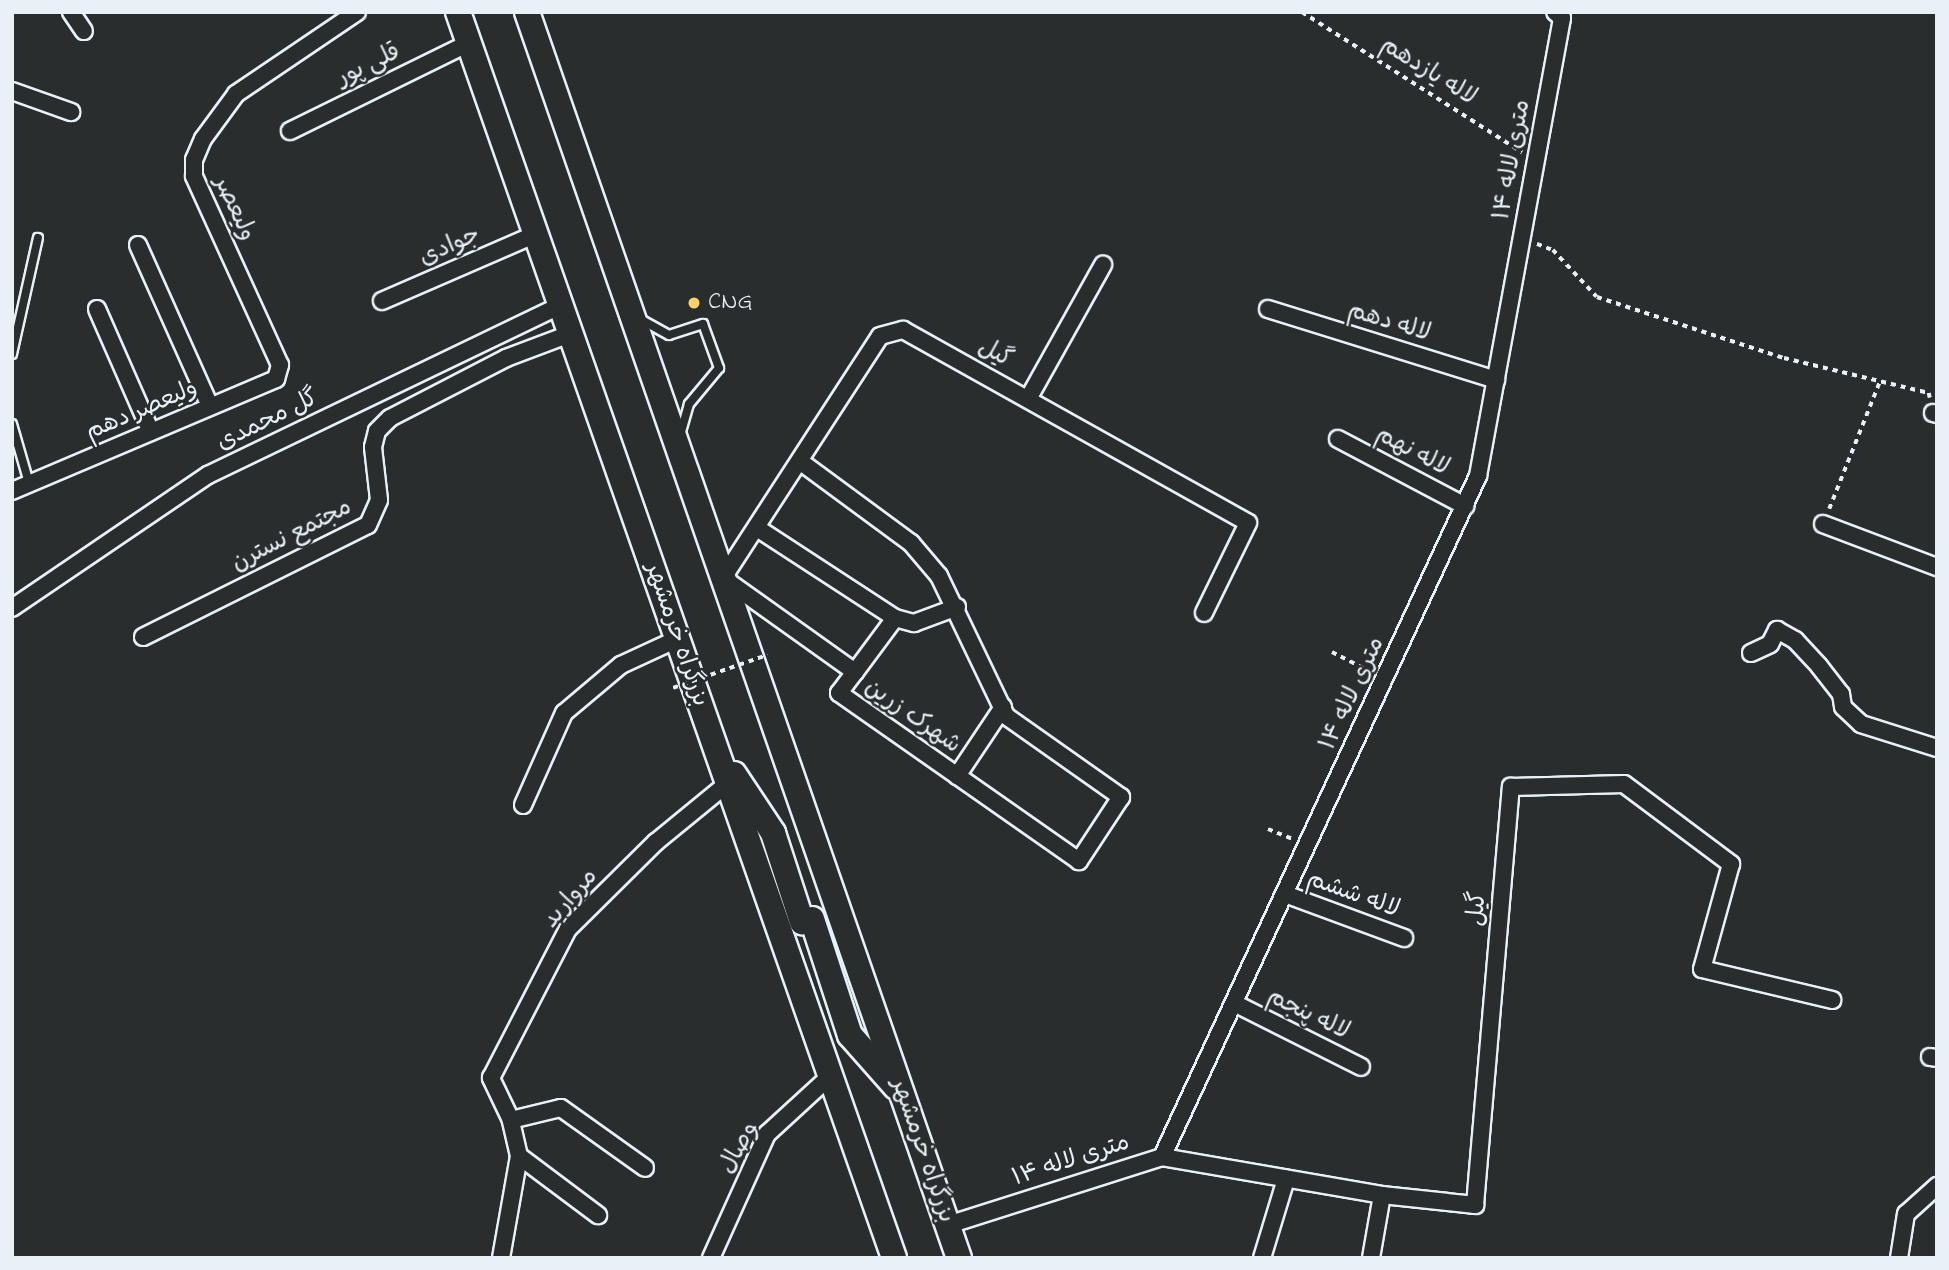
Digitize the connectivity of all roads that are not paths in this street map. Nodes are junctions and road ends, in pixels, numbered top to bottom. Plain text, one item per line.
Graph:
1 (71, 12) edge
2 (357, 12) edge
3 (458, 12) edge
4 (527, 12) edge
5 (1555, 12) edge
6 (84, 31) dead end
7 (469, 43) junction
8 (12, 91) edge
9 (71, 113) dead end
10 (290, 131) dead end
11 (536, 234) junction
12 (38, 238) dead end
13 (138, 245) dead end
14 (1103, 265) dead end
15 (383, 301) dead end
16 (561, 305) junction
17 (97, 309) dead end
18 (1268, 309) dead end
19 (632, 315) junction
20 (570, 334) junction
21 (12, 354) edge
22 (280, 365) joint
23 (1496, 380) junction
24 (1028, 399) junction
25 (209, 406) junction
26 (12, 424) edge
27 (151, 432) junction
28 (1338, 439) dead end
29 (677, 444) junction
30 (801, 462) junction
31 (29, 483) junction
32 (12, 491) edge
33 (1465, 506) junction
34 (1823, 524) road end
35 (757, 528) junction
36 (1937, 567) edge
37 (723, 578) junction
38 (957, 607) junction
39 (12, 608) edge
40 (1204, 613) dead end
41 (895, 618) junction
42 (143, 637) dead end
43 (677, 639) junction
44 (1751, 653) dead end
45 (855, 672) junction
46 (1003, 707) junction
47 (714, 744) junction
48 (1937, 748) edge
49 (957, 776) junction
50 (728, 783) junction
51 (523, 805) dead end
52 (1285, 894) junction
53 (839, 911) junction
54 (798, 923) junction
55 (1404, 938) dead end
56 (1832, 1000) dead end
57 (1234, 1003) junction
58 (1361, 1067) dead end
59 (830, 1076) junction
60 (902, 1094) junction
61 (511, 1120) junction
62 (519, 1156) junction
63 (1162, 1157) junction
64 (645, 1168) dead end
65 (1286, 1179) junction
66 (1937, 1186) edge
67 (1382, 1195) junction
68 (598, 1215) dead end
69 (948, 1225) junction
70 (501, 1258) edge
71 (711, 1258) edge
72 (894, 1258) edge
73 (959, 1258) edge
74 (1262, 1258) edge
75 (1371, 1258) edge
76 (1899, 1258) edge

1 - 6 street
2 - 22 street, ولیعصر
3 - 7 highway, بزرگراه خرمشهر
4 - 19 highway, بزرگراه خرمشهر
5 - 23 street, ۱۴ متری لاله
7 - 10 street, قلی پور
7 - 11 highway, بزرگراه خرمشهر
8 - 9 street
11 - 15 street, جوادی
11 - 16 highway, بزرگراه خرمشهر
12 - 21 lane
13 - 25 street
14 - 24 street
16 - 20 highway, بزرگراه خرمشهر
16 - 39 street, گل محمدی
17 - 27 street
18 - 23 street, لاله دهم
19 - 29 highway, بزرگراه خرمشهر
19 - 29 lane
20 - 42 street, مجتمع نسترن
20 - 43 highway, بزرگراه خرمشهر
22 - 25 street, ولیعصر دهم
23 - 33 street, ۱۴ متری لاله
24 - 30 street, گیل
24 - 40 street, گیل
25 - 27 street, ولیعصر دهم
26 - 31 lane
27 - 31 street, ولیعصر دهم
28 - 33 street, لاله نهم
29 - 37 highway, بزرگراه خرمشهر
30 - 35 street, گیل
30 - 38 street
31 - 32 street, ولیعصر دهم
33 - 52 street, ۱۴ متری لاله
34 - 36 street
35 - 37 street, گیل
35 - 41 street
37 - 45 street, شهرک زرین
37 - 53 highway, بزرگراه خرمشهر
38 - 41 street
38 - 46 street
41 - 45 street
43 - 47 highway, بزرگراه خرمشهر
43 - 51 street
44 - 48 street
45 - 49 street, شهرک زرین
46 - 49 street
46 - 49 street, شهرک زرین
47 - 50 highway, بزرگراه خرمشهر
47 - 54 highway
50 - 54 highway, بزرگراه خرمشهر
50 - 61 street, مروارید
52 - 55 street, لاله ششم
52 - 57 street, ۱۴ متری لاله
53 - 54 highway
53 - 60 highway, بزرگراه خرمشهر
54 - 59 highway, بزرگراه خرمشهر
54 - 60 highway
56 - 67 street, گیل
57 - 58 street, لاله پنجم
57 - 63 street, ۱۴ متری لاله
59 - 71 street, وصال
59 - 72 highway, بزرگراه خرمشهر
60 - 69 highway, بزرگراه خرمشهر
61 - 62 street
61 - 64 street
62 - 68 street
62 - 70 street
63 - 65 street, گیل
63 - 69 street, ۱۴ متری لاله
65 - 67 street, گیل
65 - 74 street
66 - 76 street
67 - 75 street
69 - 73 highway, بزرگراه خرمشهر

